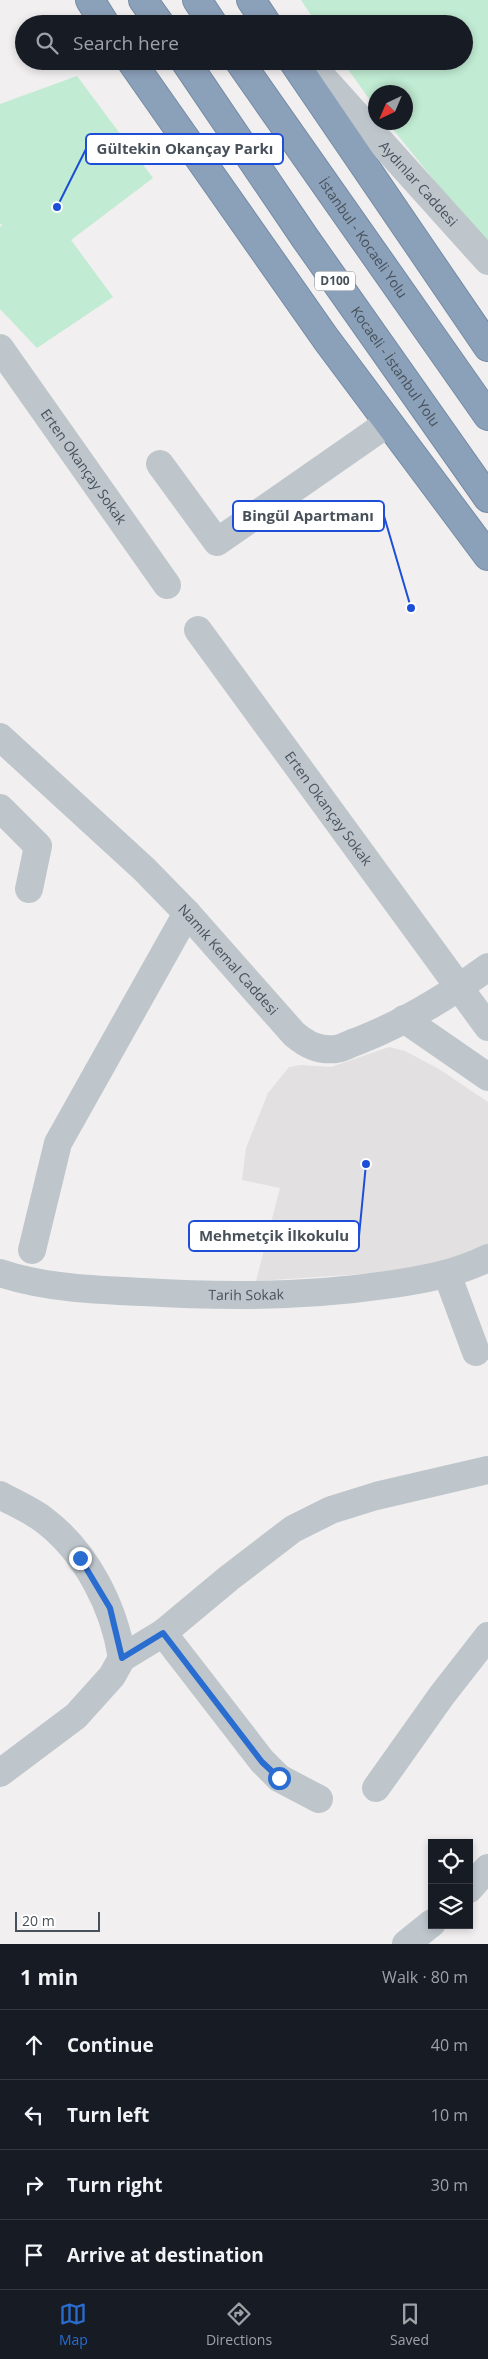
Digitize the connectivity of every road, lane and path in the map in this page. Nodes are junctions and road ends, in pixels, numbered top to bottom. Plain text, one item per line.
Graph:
1 (90, 0) edge
2 (143, 0) edge
3 (197, 0) edge
4 (251, 0) edge
5 (255, 0) edge
6 (100, 15) edge
7 (154, 15) edge
8 (207, 15) edge
9 (261, 15) edge
10 (268, 15) edge
11 (137, 70) edge
12 (191, 70) edge
13 (245, 70) edge
14 (299, 70) edge
15 (316, 70) edge
16 (488, 260) edge
17 (488, 347) edge
18 (0, 348) edge
19 (488, 416) edge
20 (388, 423) junction
21 (160, 464) dead end
22 (488, 498) edge
23 (488, 556) edge
24 (167, 585) dead end
25 (198, 630) dead end
26 (0, 737) edge
27 (0, 808) edge
28 (29, 889) dead end
29 (187, 913) junction
30 (488, 967) edge
31 (458, 988) junction
32 (404, 1019) junction
33 (488, 1027) edge
34 (488, 1077) edge
35 (32, 1250) dead end
36 (488, 1258) edge
37 (0, 1273) edge
38 (447, 1274) junction
39 (476, 1352) dead end
40 (488, 1470) edge
41 (0, 1495) edge
42 (163, 1633) junction
43 (488, 1636) edge
44 (122, 1658) junction
45 (0, 1773) edge
46 (376, 1788) dead end
47 (319, 1799) dead end
48 (488, 1868) edge
49 (473, 1885) edge
50 (428, 1926) edge
51 (406, 1944) edge

1 - 6 highway
2 - 7 highway
3 - 8 highway
4 - 9 highway
5 - 10 street
11 - 20 highway
12 - 22 highway, Kocaeli - İstanbul Yolu / D100
13 - 19 highway, İstanbul - Kocaeli Yolu
14 - 17 highway
15 - 16 street, Aydınlar Caddesi
18 - 24 street, Erten Okançay Sokak
20 - 21 street
20 - 23 highway
25 - 31 street, Erten Okançay Sokak
26 - 29 street, Namık Kemal Caddesi
27 - 28 street
29 - 32 street, Namık Kemal Caddesi
29 - 35 street
30 - 31 street, Namık Kemal Caddesi
31 - 32 street, Namık Kemal Caddesi
31 - 33 street, Erten Okançay Sokak
32 - 34 street
36 - 38 street, Tarih Sokak
37 - 38 street, Tarih Sokak
38 - 39 street
40 - 42 street
41 - 44 street
42 - 44 street
42 - 47 street
43 - 46 street
44 - 45 street
48 - 49 street
50 - 51 street

